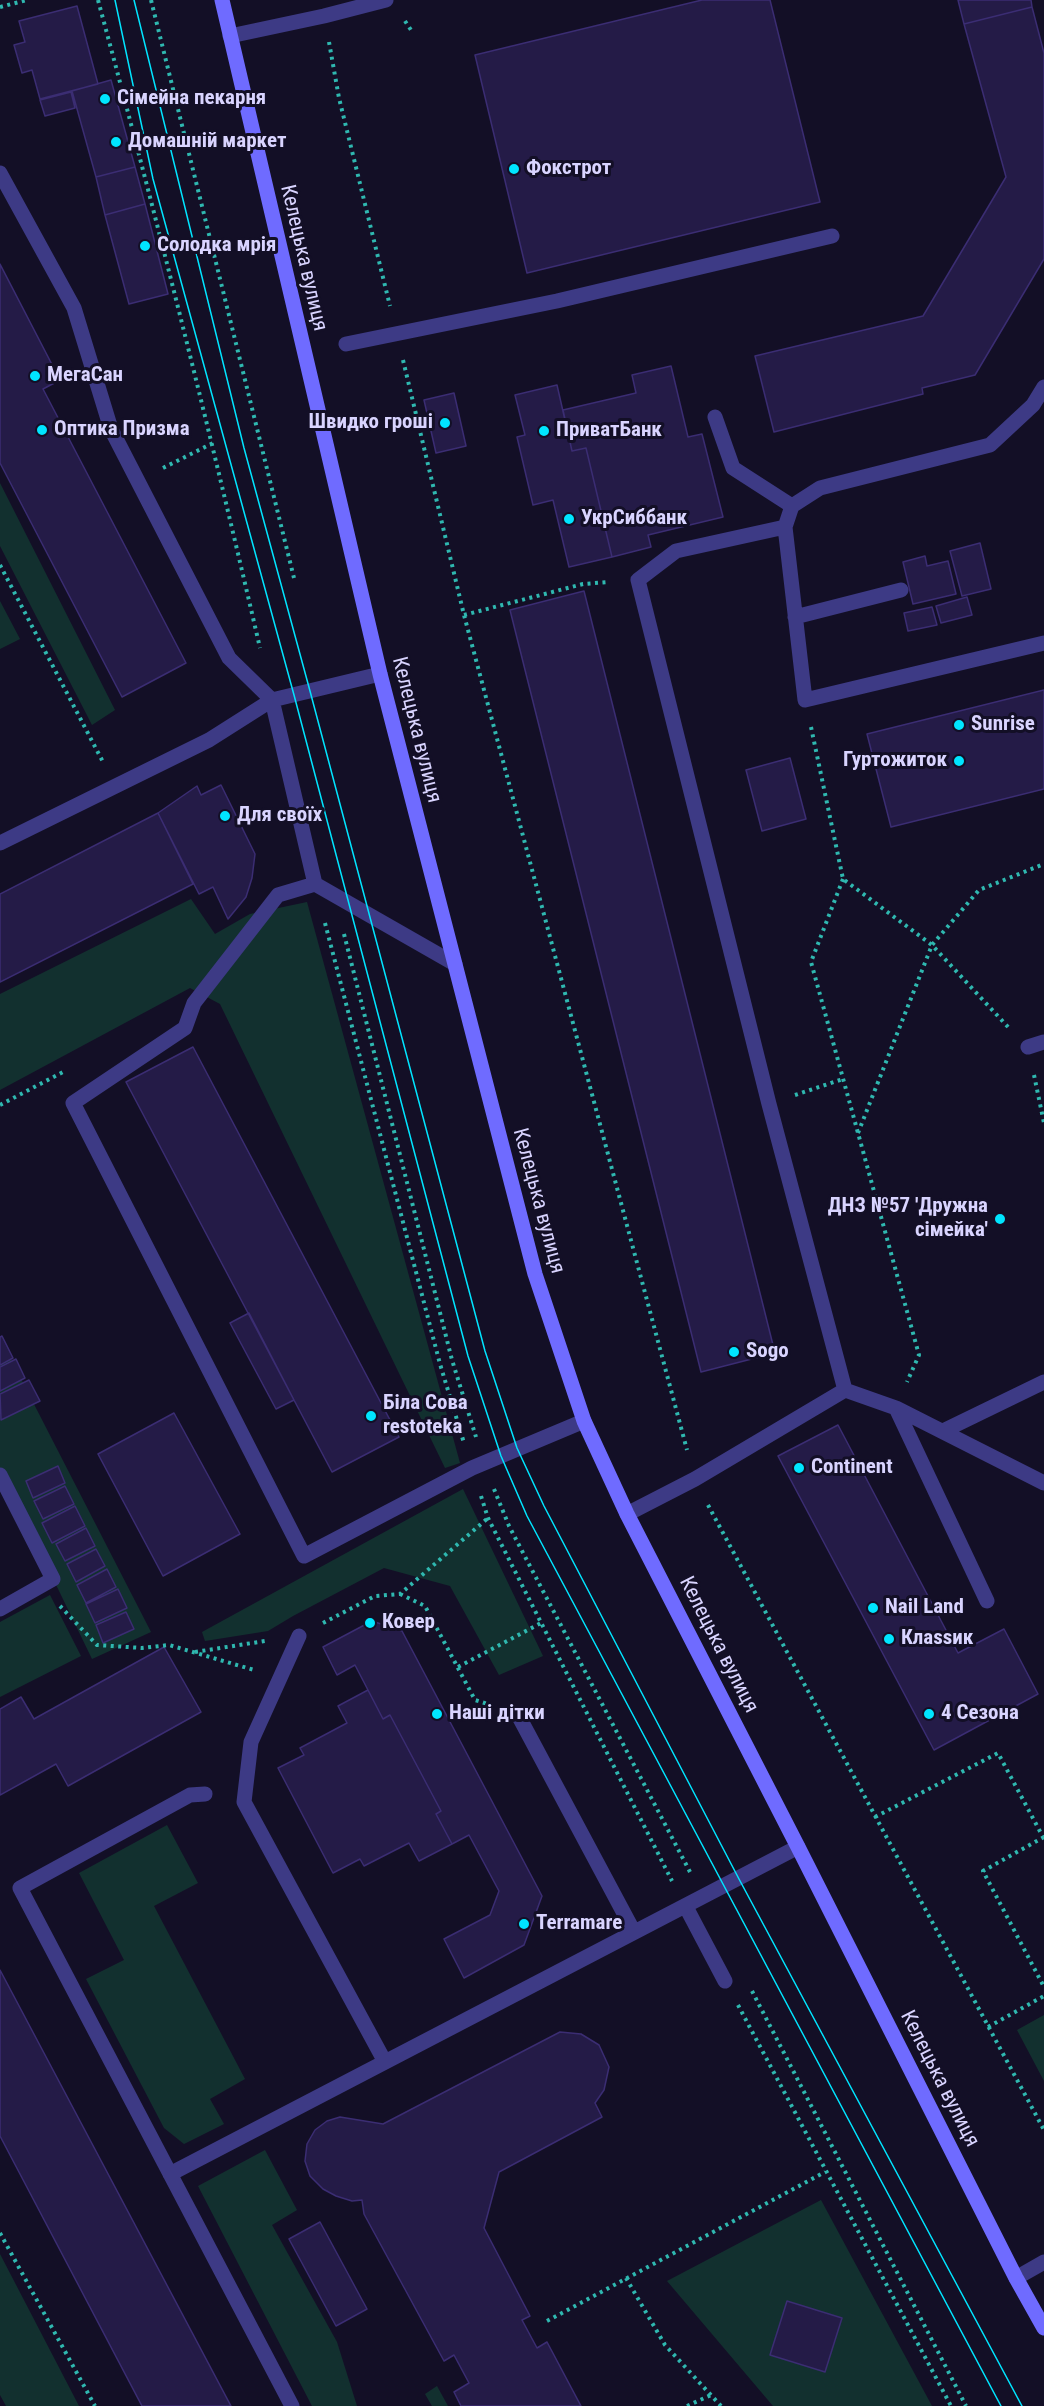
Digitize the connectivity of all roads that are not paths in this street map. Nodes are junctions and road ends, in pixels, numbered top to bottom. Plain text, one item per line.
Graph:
1 (222, 0) edge
2 (386, 0) edge
3 (230, 36) junction
4 (0, 173) edge
5 (832, 236) dead end
6 (346, 344) dead end
7 (1044, 387) edge
8 (715, 417) dead end
9 (792, 507) junction
10 (785, 527) junction
11 (901, 590) dead end
12 (795, 616) junction
13 (1044, 643) edge
14 (380, 675) junction
15 (272, 700) junction
16 (0, 843) edge
17 (315, 884) junction
18 (455, 964) junction
19 (1044, 1042) edge
20 (1028, 1047) road end
21 (1044, 1382) edge
22 (845, 1390) junction
23 (896, 1408) junction
24 (584, 1421) junction
25 (942, 1431) junction
26 (0, 1475) edge
27 (1044, 1483) edge
28 (627, 1514) junction
29 (987, 1601) dead end
30 (0, 1609) edge
31 (299, 1636) road end
32 (518, 1713) road end
33 (205, 1794) dead end
34 (798, 1847) junction
35 (686, 1907) junction
36 (634, 1932) junction
37 (725, 1981) road end
38 (385, 2062) junction
39 (170, 2174) junction
40 (1044, 2262) edge
41 (1016, 2278) junction
42 (1044, 2328) edge
43 (292, 2406) edge

1 - 3 main road, Келецька вулиця
2 - 3 lane
3 - 14 main road, Келецька вулиця
4 - 15 lane
5 - 6 lane
7 - 9 lane
8 - 9 lane
9 - 10 lane
10 - 12 lane
10 - 22 lane
11 - 12 lane
12 - 13 lane
14 - 15 lane
14 - 18 main road, Келецька вулиця
15 - 16 lane
15 - 17 lane
17 - 18 lane
17 - 24 lane
18 - 24 main road, Келецька вулиця
19 - 20 lane
21 - 25 lane
22 - 23 lane
22 - 28 lane
23 - 25 lane
23 - 29 lane
24 - 28 main road, Келецька вулиця
25 - 27 lane
26 - 30 lane
28 - 34 main road, Келецька вулиця
31 - 38 lane
32 - 36 lane
33 - 39 lane
34 - 35 lane
34 - 41 main road, Келецька вулиця
35 - 36 lane
35 - 37 lane
36 - 38 lane
38 - 39 lane
39 - 43 lane
40 - 41 lane
41 - 42 main road, Келецька вулиця

